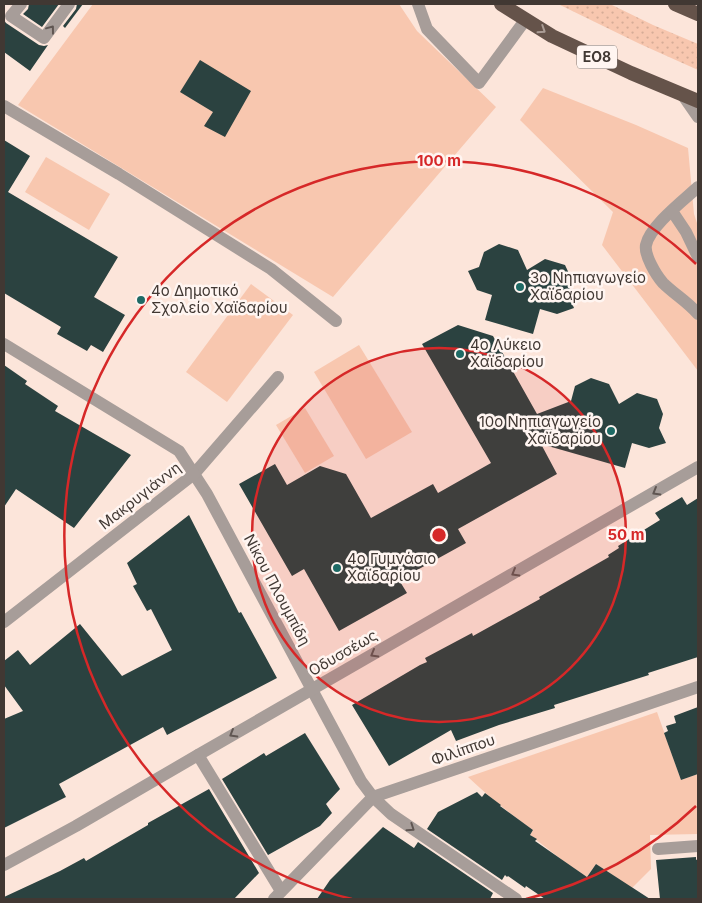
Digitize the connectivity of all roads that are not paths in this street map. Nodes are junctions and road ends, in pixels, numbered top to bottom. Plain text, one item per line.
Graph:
1 (21, 4) edge
2 (69, 4) edge
3 (418, 4) edge
4 (501, 4) edge
5 (675, 4) edge
6 (698, 14) edge
7 (526, 19) junction
8 (682, 94) junction
9 (698, 101) edge
10 (4, 106) edge
11 (698, 117) edge
12 (698, 187) edge
13 (672, 211) junction
14 (698, 257) edge
15 (696, 308) edge
16 (336, 321) dead end
17 (4, 344) edge
18 (278, 377) dead end
19 (698, 467) edge
20 (194, 474) junction
21 (4, 622) edge
22 (698, 687) edge
23 (312, 689) junction
24 (198, 755) junction
25 (373, 797) junction
26 (698, 846) edge
27 (658, 849) dead end
28 (4, 865) edge
29 (277, 895) edge
30 (516, 899) edge

1 -> 2 street
3 - 7 street
4 - 7 highway, ΕΟ8
5 - 6 highway
7 -> 8 highway, ΕΟ8
8 - 9 highway, ΕΟ8
8 - 11 street
10 - 16 street
12 - 13 street
13 - 14 street
13 - 15 street
17 - 20 street, Νίκου Πλουμπίδη
18 - 20 street, Μακρυγιάννη
19 -> 23 street, Οδυσσέως
20 - 21 street, Μακρυγιάννη
20 - 23 street, Νίκου Πλουμπίδη
22 - 25 street, Φιλίππου
23 -> 24 street, Οδυσσέως
23 - 25 street, Νίκου Πλουμπίδη
24 - 28 street, Οδυσσέως
24 - 29 street
25 - 29 street, Φιλίππου
25 -> 30 street, Νίκου Πλουμπίδη
26 - 27 street

